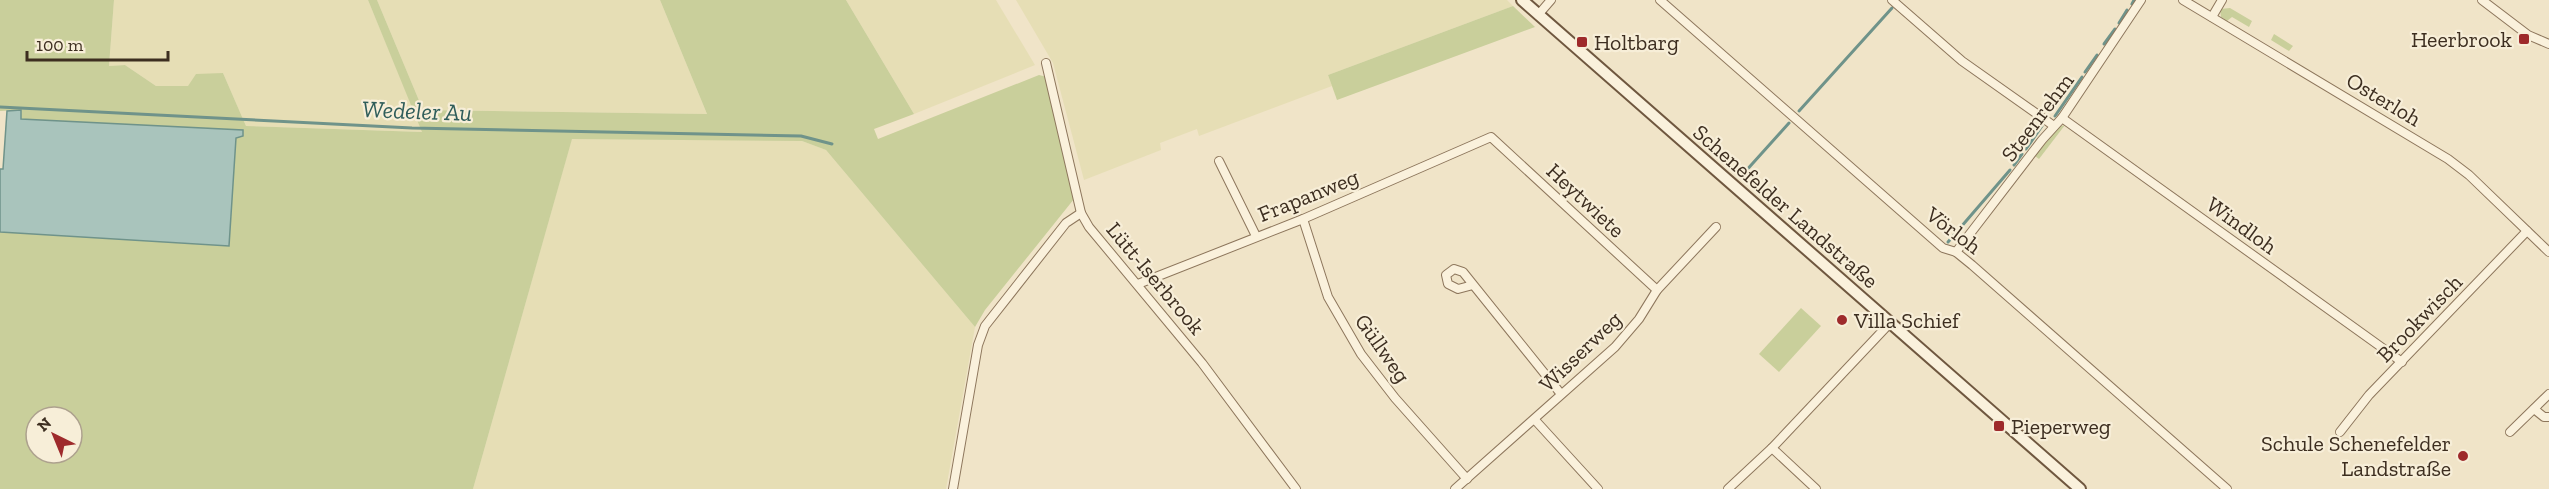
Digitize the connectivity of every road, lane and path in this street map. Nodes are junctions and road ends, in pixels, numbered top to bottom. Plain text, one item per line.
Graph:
1 (1522, 0) edge
2 (1551, 0) edge
3 (1660, 0) edge
4 (1892, 0) edge
5 (2141, 0) edge
6 (2183, 0) edge
7 (2222, 0) edge
8 (2482, 0) edge
9 (1538, 15) junction
10 (2212, 17) junction
11 (2549, 44) edge
12 (1046, 63) dead end
13 (2062, 118) junction
14 (2054, 126) junction
15 (1491, 137) joint
16 (1219, 161) dead end
17 (1081, 213) junction
18 (1304, 219) junction
19 (1716, 227) dead end
20 (2527, 231) junction
21 (1256, 236) junction
22 (1956, 252) junction
23 (2549, 252) edge
24 (1138, 284) junction
25 (1473, 285) dead end
26 (1657, 290) junction
27 (1890, 323) junction
28 (2402, 362) junction
29 (1561, 394) junction
30 (2549, 394) edge
31 (2534, 409) junction
32 (2549, 417) edge
33 (1535, 420) junction
34 (2340, 432) dead end
35 (2510, 432) dead end
36 (1772, 448) junction
37 (1467, 479) junction
38 (953, 489) edge
39 (1296, 489) edge
40 (1455, 489) edge
41 (1598, 489) edge
42 (1728, 489) edge
43 (1816, 489) edge
44 (2080, 489) edge
45 (2227, 489) edge

1 - 9 main road, Schenefelder Landstraße
2 - 9 street
3 - 22 street, Vörloh
4 - 14 street
5 - 13 street, Steenrehm
6 - 10 street, Osterloh
7 - 10 street
8 - 11 street
9 - 27 main road, Schenefelder Landstraße
10 - 20 street, Osterloh
12 - 17 street, Lütt-Iserbrook
13 - 14 street, Steenrehm
13 - 28 street, Windloh
14 - 22 street, Steenrehm
15 - 18 street, Frapanweg
15 - 26 street, Heytwiete
16 - 21 street
17 - 24 street, Lütt-Iserbrook
17 - 38 street
18 - 21 street, Frapanweg
18 - 37 street, Güllweg
19 - 26 street, Wisserweg
20 - 23 street, Osterloh
20 - 28 street, Brookwisch
21 - 24 street, Frapanweg
22 - 45 street, Vörloh
24 - 39 street, Lütt-Iserbrook
25 - 29 street
26 - 29 street, Wisserweg
27 - 36 street
27 - 44 main road, Schenefelder Landstraße
28 - 34 street, Brookwisch
29 - 33 street, Wisserweg
30 - 31 street
31 - 32 street
31 - 35 street
33 - 37 street, Wisserweg
33 - 41 street
36 - 42 street
36 - 43 street
37 - 40 street, Wisserweg

